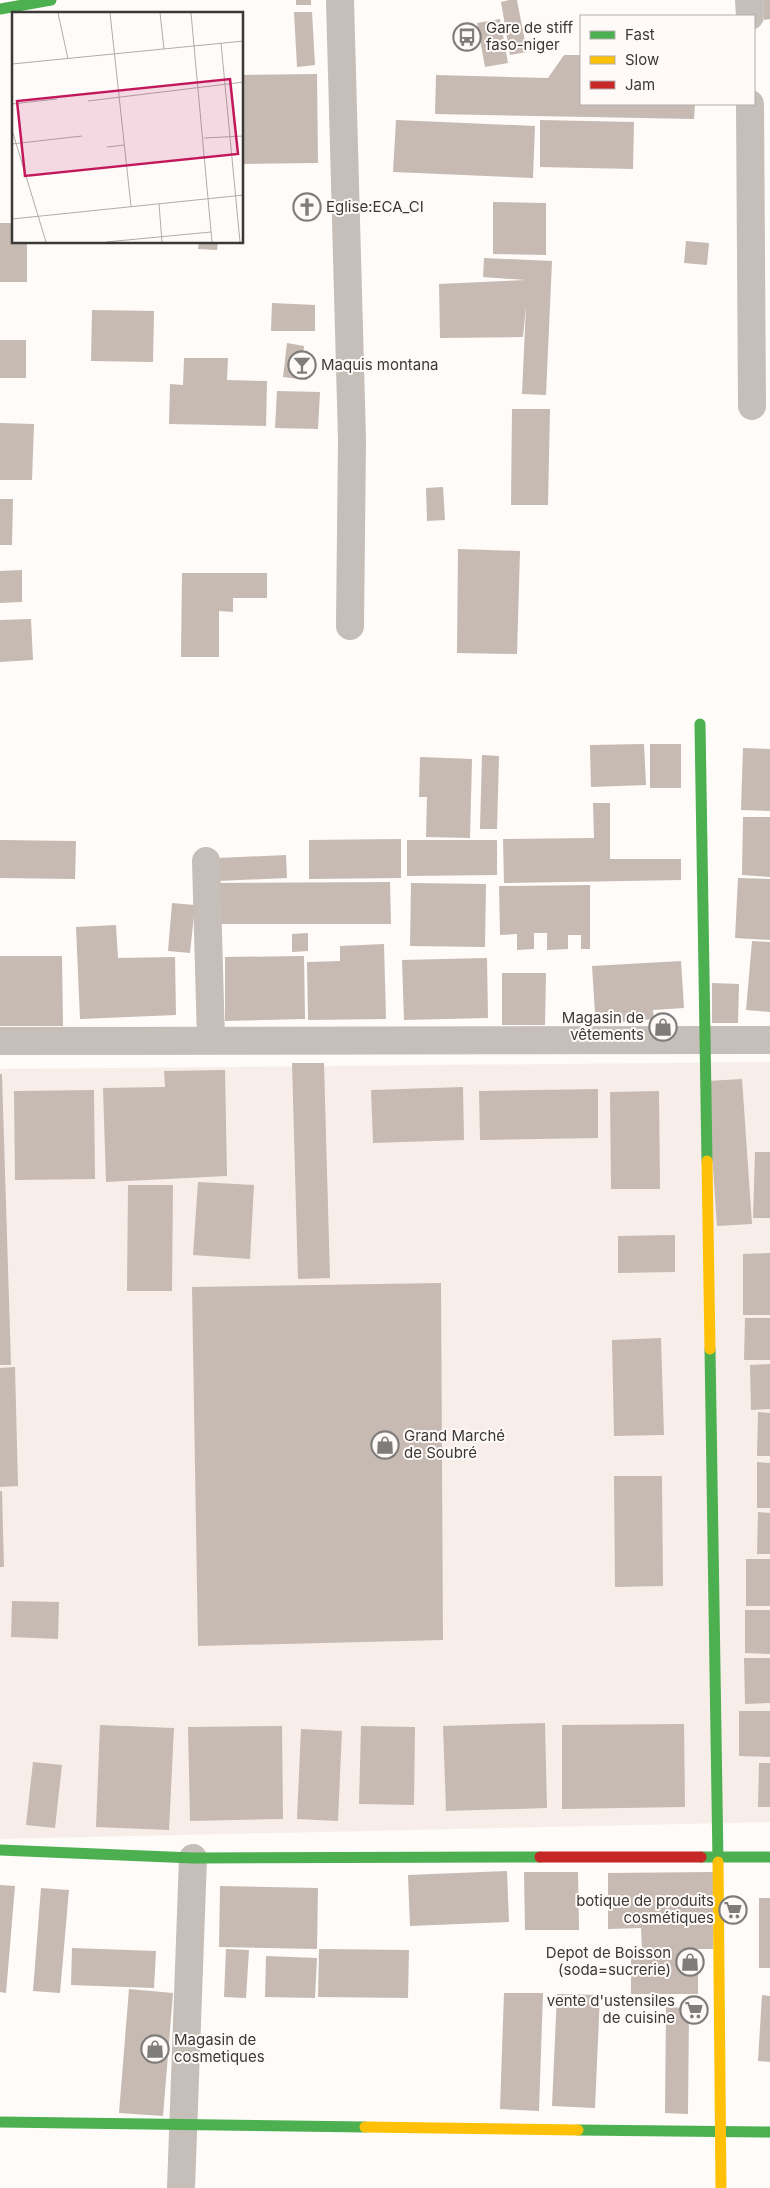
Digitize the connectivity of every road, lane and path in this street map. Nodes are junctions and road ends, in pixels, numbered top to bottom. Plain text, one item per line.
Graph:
1 (51, 0) edge
2 (340, 0) edge
3 (749, 0) edge
4 (0, 9) edge
5 (750, 15) edge
6 (750, 105) edge
7 (752, 406) dead end
8 (350, 626) dead end
9 (700, 724) dead end
10 (206, 862) dead end
11 (210, 1040) junction
12 (705, 1040) junction
13 (770, 1040) edge
14 (0, 1041) edge
15 (0, 1850) edge
16 (718, 1857) junction
17 (770, 1857) edge
18 (193, 1858) junction
19 (0, 2122) edge
20 (184, 2123) junction
21 (720, 2131) junction
22 (770, 2132) edge
23 (181, 2188) edge
24 (721, 2188) edge

1 - 4 street
2 - 8 street
3 - 5 street
6 - 7 street
9 - 12 street
10 - 11 street
11 - 12 street
11 - 14 street
12 - 13 street
12 - 16 street
15 - 18 street
16 - 17 street
16 - 18 street
16 - 21 street
18 - 20 street
19 - 20 street
20 - 21 street
20 - 23 street
21 - 22 street
21 - 24 street

